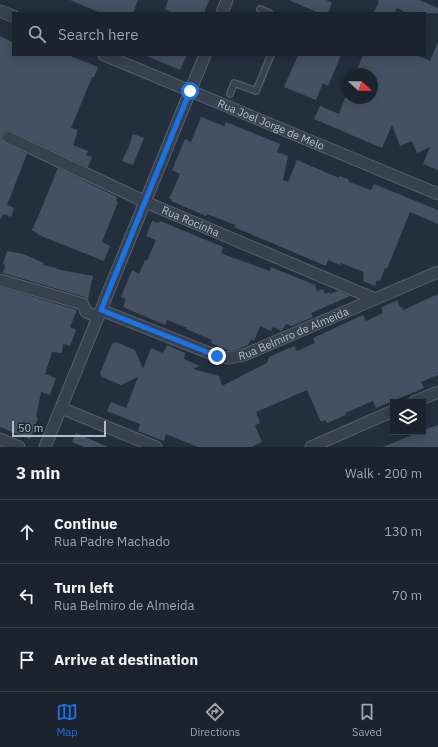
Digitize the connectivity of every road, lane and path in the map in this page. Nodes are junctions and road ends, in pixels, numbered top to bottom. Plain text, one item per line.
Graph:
1 (227, 0) edge
2 (260, 9) dead end
3 (0, 11) edge
4 (222, 12) edge
5 (267, 12) edge
6 (12, 16) edge
7 (106, 56) edge
8 (205, 56) edge
9 (271, 56) edge
10 (190, 91) junction
11 (230, 94) dead end
12 (8, 137) dead end
13 (438, 194) edge
14 (145, 202) junction
15 (438, 272) edge
16 (0, 280) edge
17 (375, 298) junction
18 (100, 314) junction
19 (438, 392) edge
20 (421, 399) edge
21 (61, 408) junction
22 (390, 412) edge
23 (0, 439) edge
24 (19, 447) edge
25 (45, 447) edge
26 (156, 447) edge
27 (311, 447) edge

1 - 4 street
2 - 5 lane
3 - 6 street
7 - 10 street, Rua Joel Jorge de Melo
8 - 10 street
9 - 11 lane
10 - 13 street, Rua Joel Jorge de Melo
10 - 14 street
12 - 14 street, Rua Rocinha
14 - 17 street, Rua Rocinha
14 - 18 street
15 - 17 street, Rua Belmiro de Almeida
16 - 18 street, Rua Belmiro de Almeida
17 - 18 street, Rua Belmiro de Almeida
18 - 21 street
19 - 20 street
21 - 25 street
21 - 26 street
22 - 27 street
23 - 24 street

